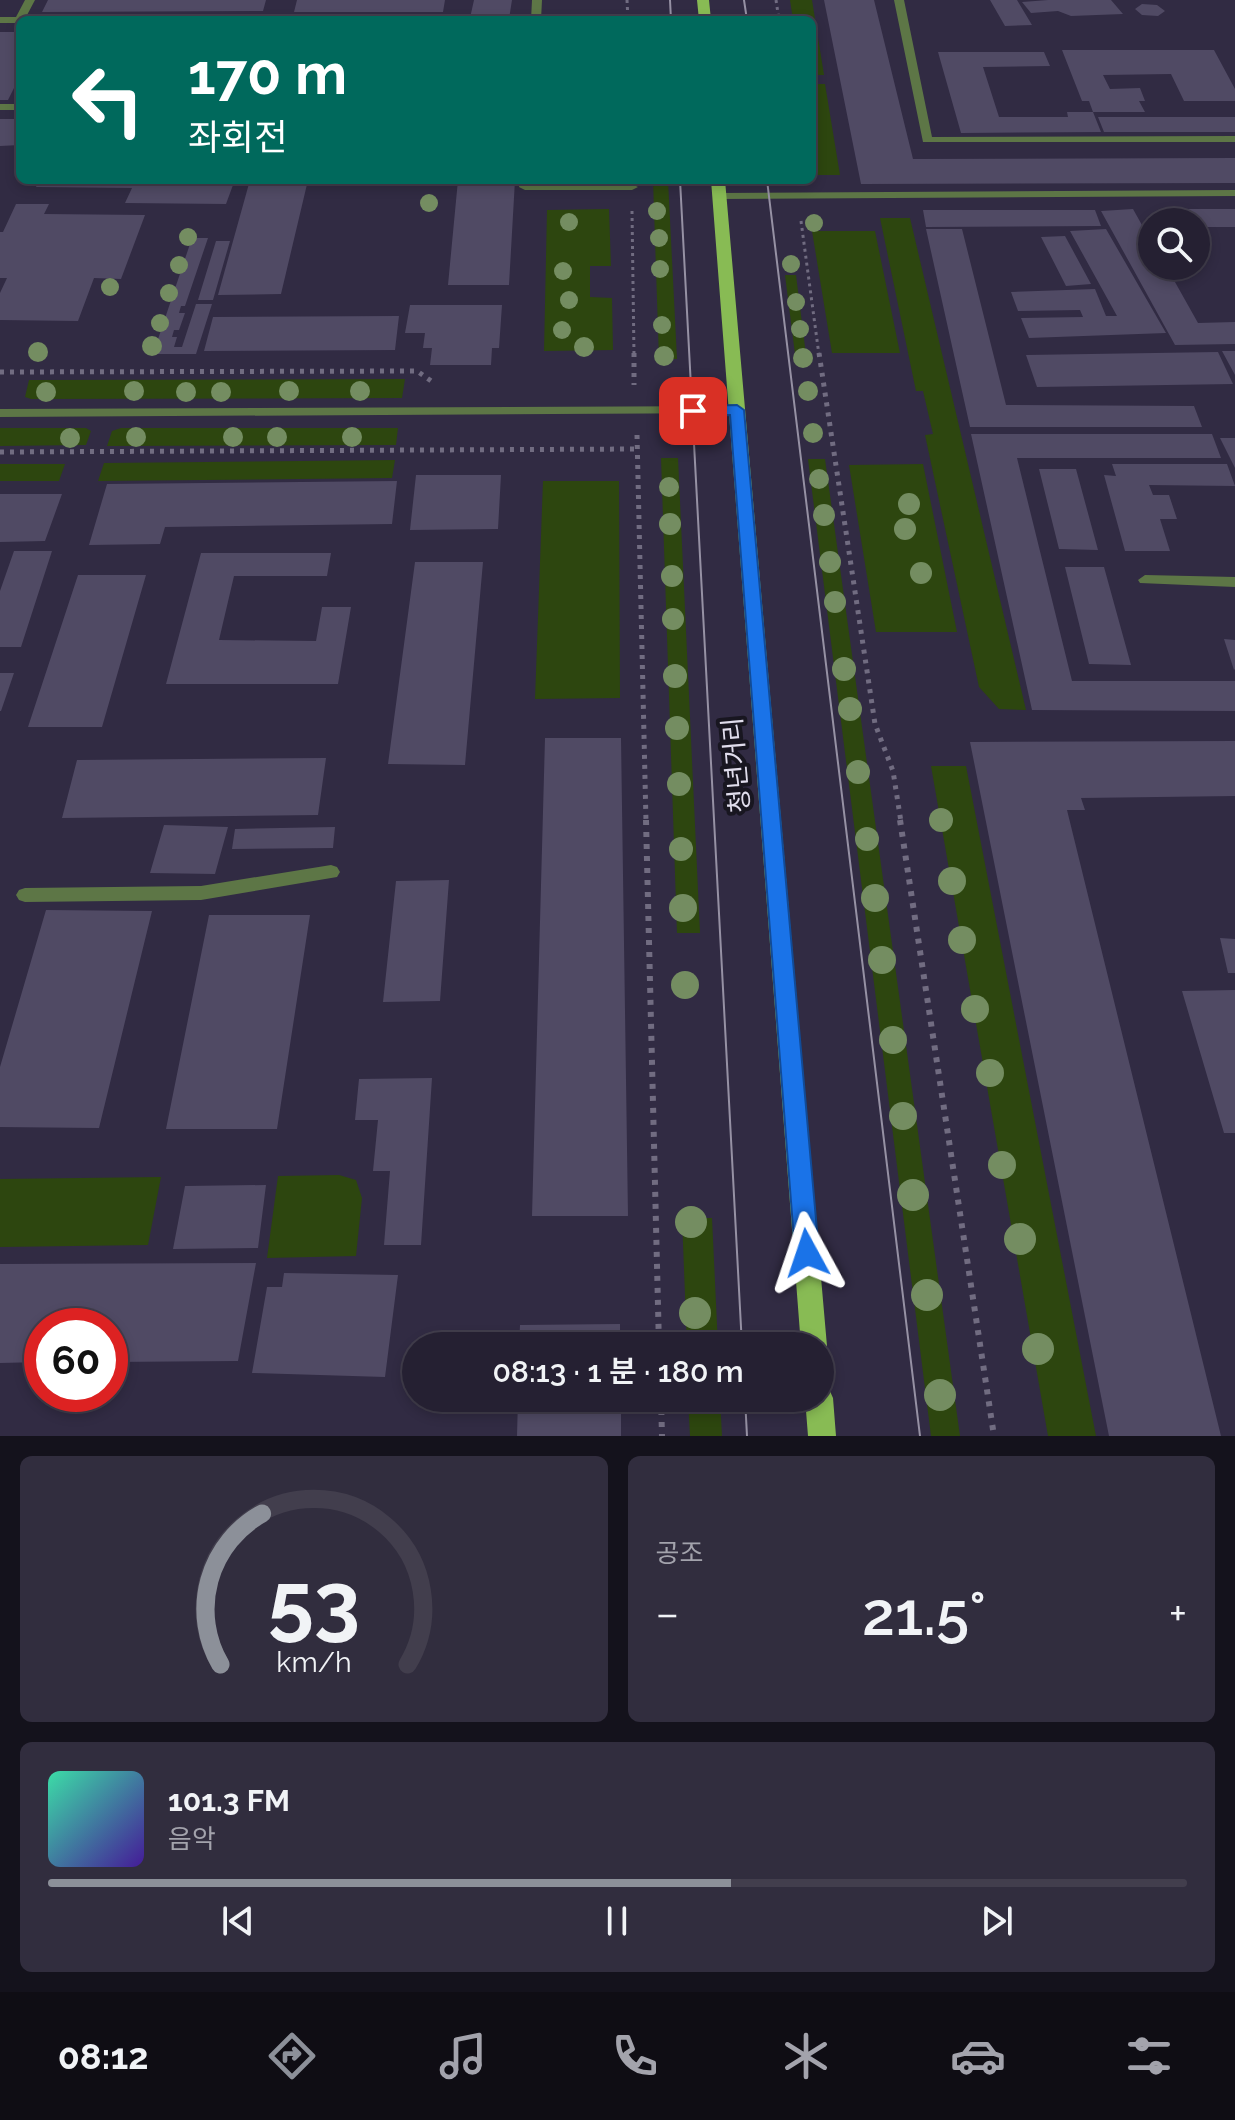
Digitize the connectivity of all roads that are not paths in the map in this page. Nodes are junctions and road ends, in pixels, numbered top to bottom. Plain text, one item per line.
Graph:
1 (899, 0) edge
2 (1235, 139) edge
3 (525, 184) edge
4 (632, 187) road end
5 (718, 188) edge
6 (1235, 193) edge
7 (737, 410) junction
8 (0, 413) edge
9 (1145, 580) dead end
10 (1235, 582) edge
11 (331, 872) dead end
12 (25, 895) dead end
13 (813, 1332) edge
14 (820, 1412) edge
15 (822, 1436) edge

1 - 2 street
3 - 4 street
5 - 6 street
5 - 7 main road, 청년거리
7 - 8 street
7 - 13 main road, 청년거리
9 - 10 street
11 - 12 street
14 - 15 main road

